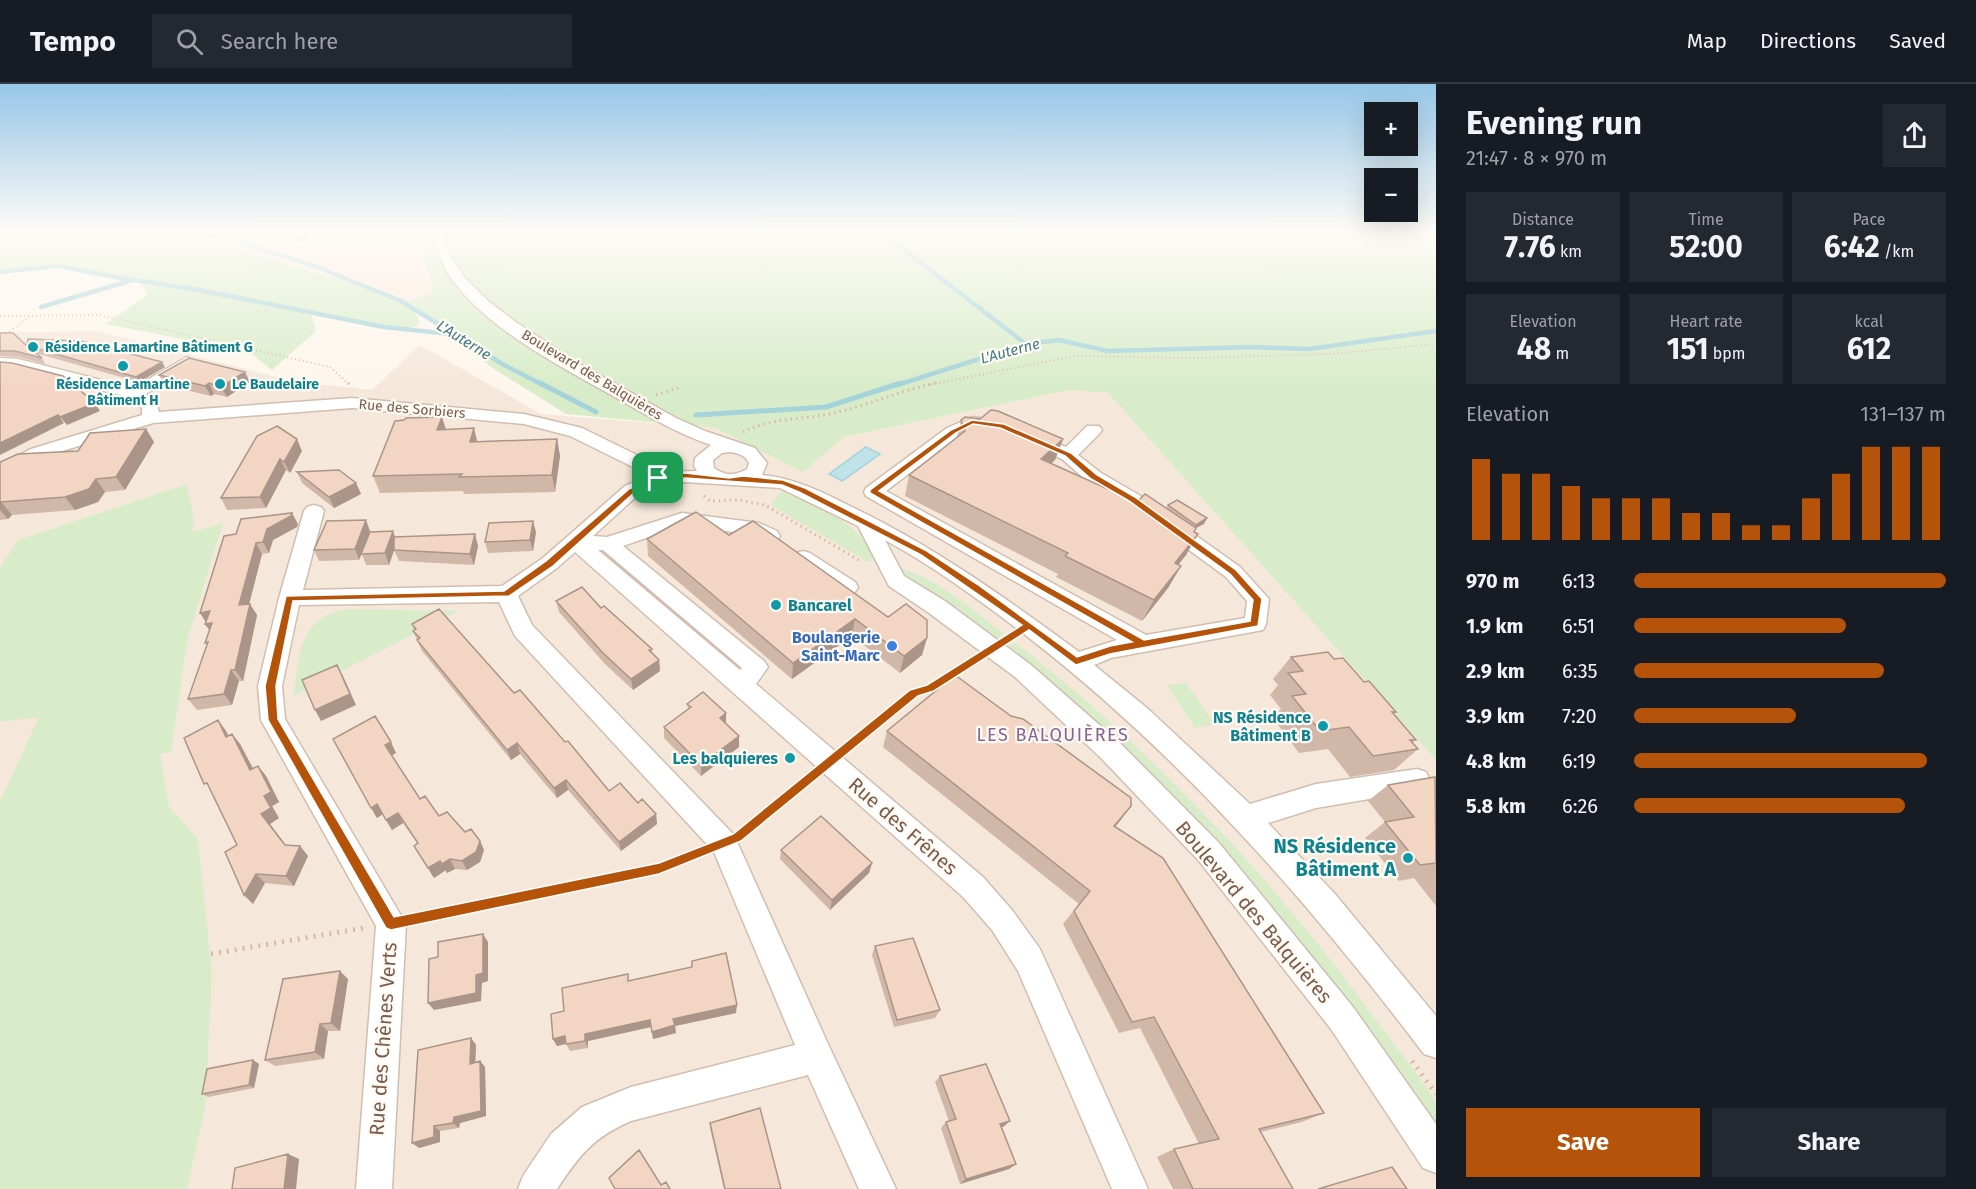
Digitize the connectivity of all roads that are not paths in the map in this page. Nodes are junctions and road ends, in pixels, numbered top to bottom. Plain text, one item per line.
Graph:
1 (463, 284) edge
2 (191, 360) edge
3 (0, 363) edge
4 (135, 394) junction
5 (394, 407) junction
6 (152, 418) junction
7 (341, 418) dead end
8 (687, 430) junction
9 (1094, 430) dead end
10 (734, 447) junction
11 (1068, 455) junction
12 (757, 458) junction
13 (704, 460) junction
14 (0, 472) edge
15 (685, 476) junction
16 (715, 477) junction
17 (658, 478) junction
18 (743, 478) junction
19 (783, 483) junction
20 (314, 511) dead end
21 (866, 522) junction
22 (575, 541) junction
23 (608, 544) junction
24 (847, 587) edge
25 (506, 594) junction
26 (290, 598) junction
27 (1143, 644) junction
28 (1076, 662) junction
29 (741, 685) junction
30 (1417, 780) edge
31 (1244, 818) junction
32 (1436, 1042) edge
33 (816, 1056) junction
34 (1436, 1155) edge
35 (374, 1189) edge
36 (536, 1189) edge
37 (878, 1189) edge
38 (1130, 1189) edge

1 - 8 street, Boulevard des Balquières
2 - 4 street
3 - 4 street
4 - 6 street
5 - 6 street, Rue des Sorbiers
5 - 7 street
5 - 17 street, Rue des Sorbiers
6 - 14 street, Rue des Sorbiers
8 - 10 street, Boulevard des Balquières
8 - 13 street, Boulevard des Balquières
9 - 11 street
10 - 12 street
10 - 13 street
11 - 27 street
11 - 27 street
12 - 18 street
12 - 19 street
13 - 15 street
13 - 16 street
15 - 16 street
15 - 17 street
16 - 18 street
17 - 22 street
18 - 19 street
19 - 21 street
20 - 26 street, Rue des Chênes Verts
21 - 28 street
21 - 34 street, Boulevard des Balquières
22 - 23 street
22 - 25 street
22 - 29 street, Rue des Frênes
23 - 24 street
23 - 29 street
25 - 26 street
25 - 33 street
26 - 35 street, Rue des Chênes Verts
27 - 28 street
28 - 31 street
29 - 38 street, Rue des Frênes
30 - 31 street
31 - 32 street
33 - 36 street
33 - 37 street

